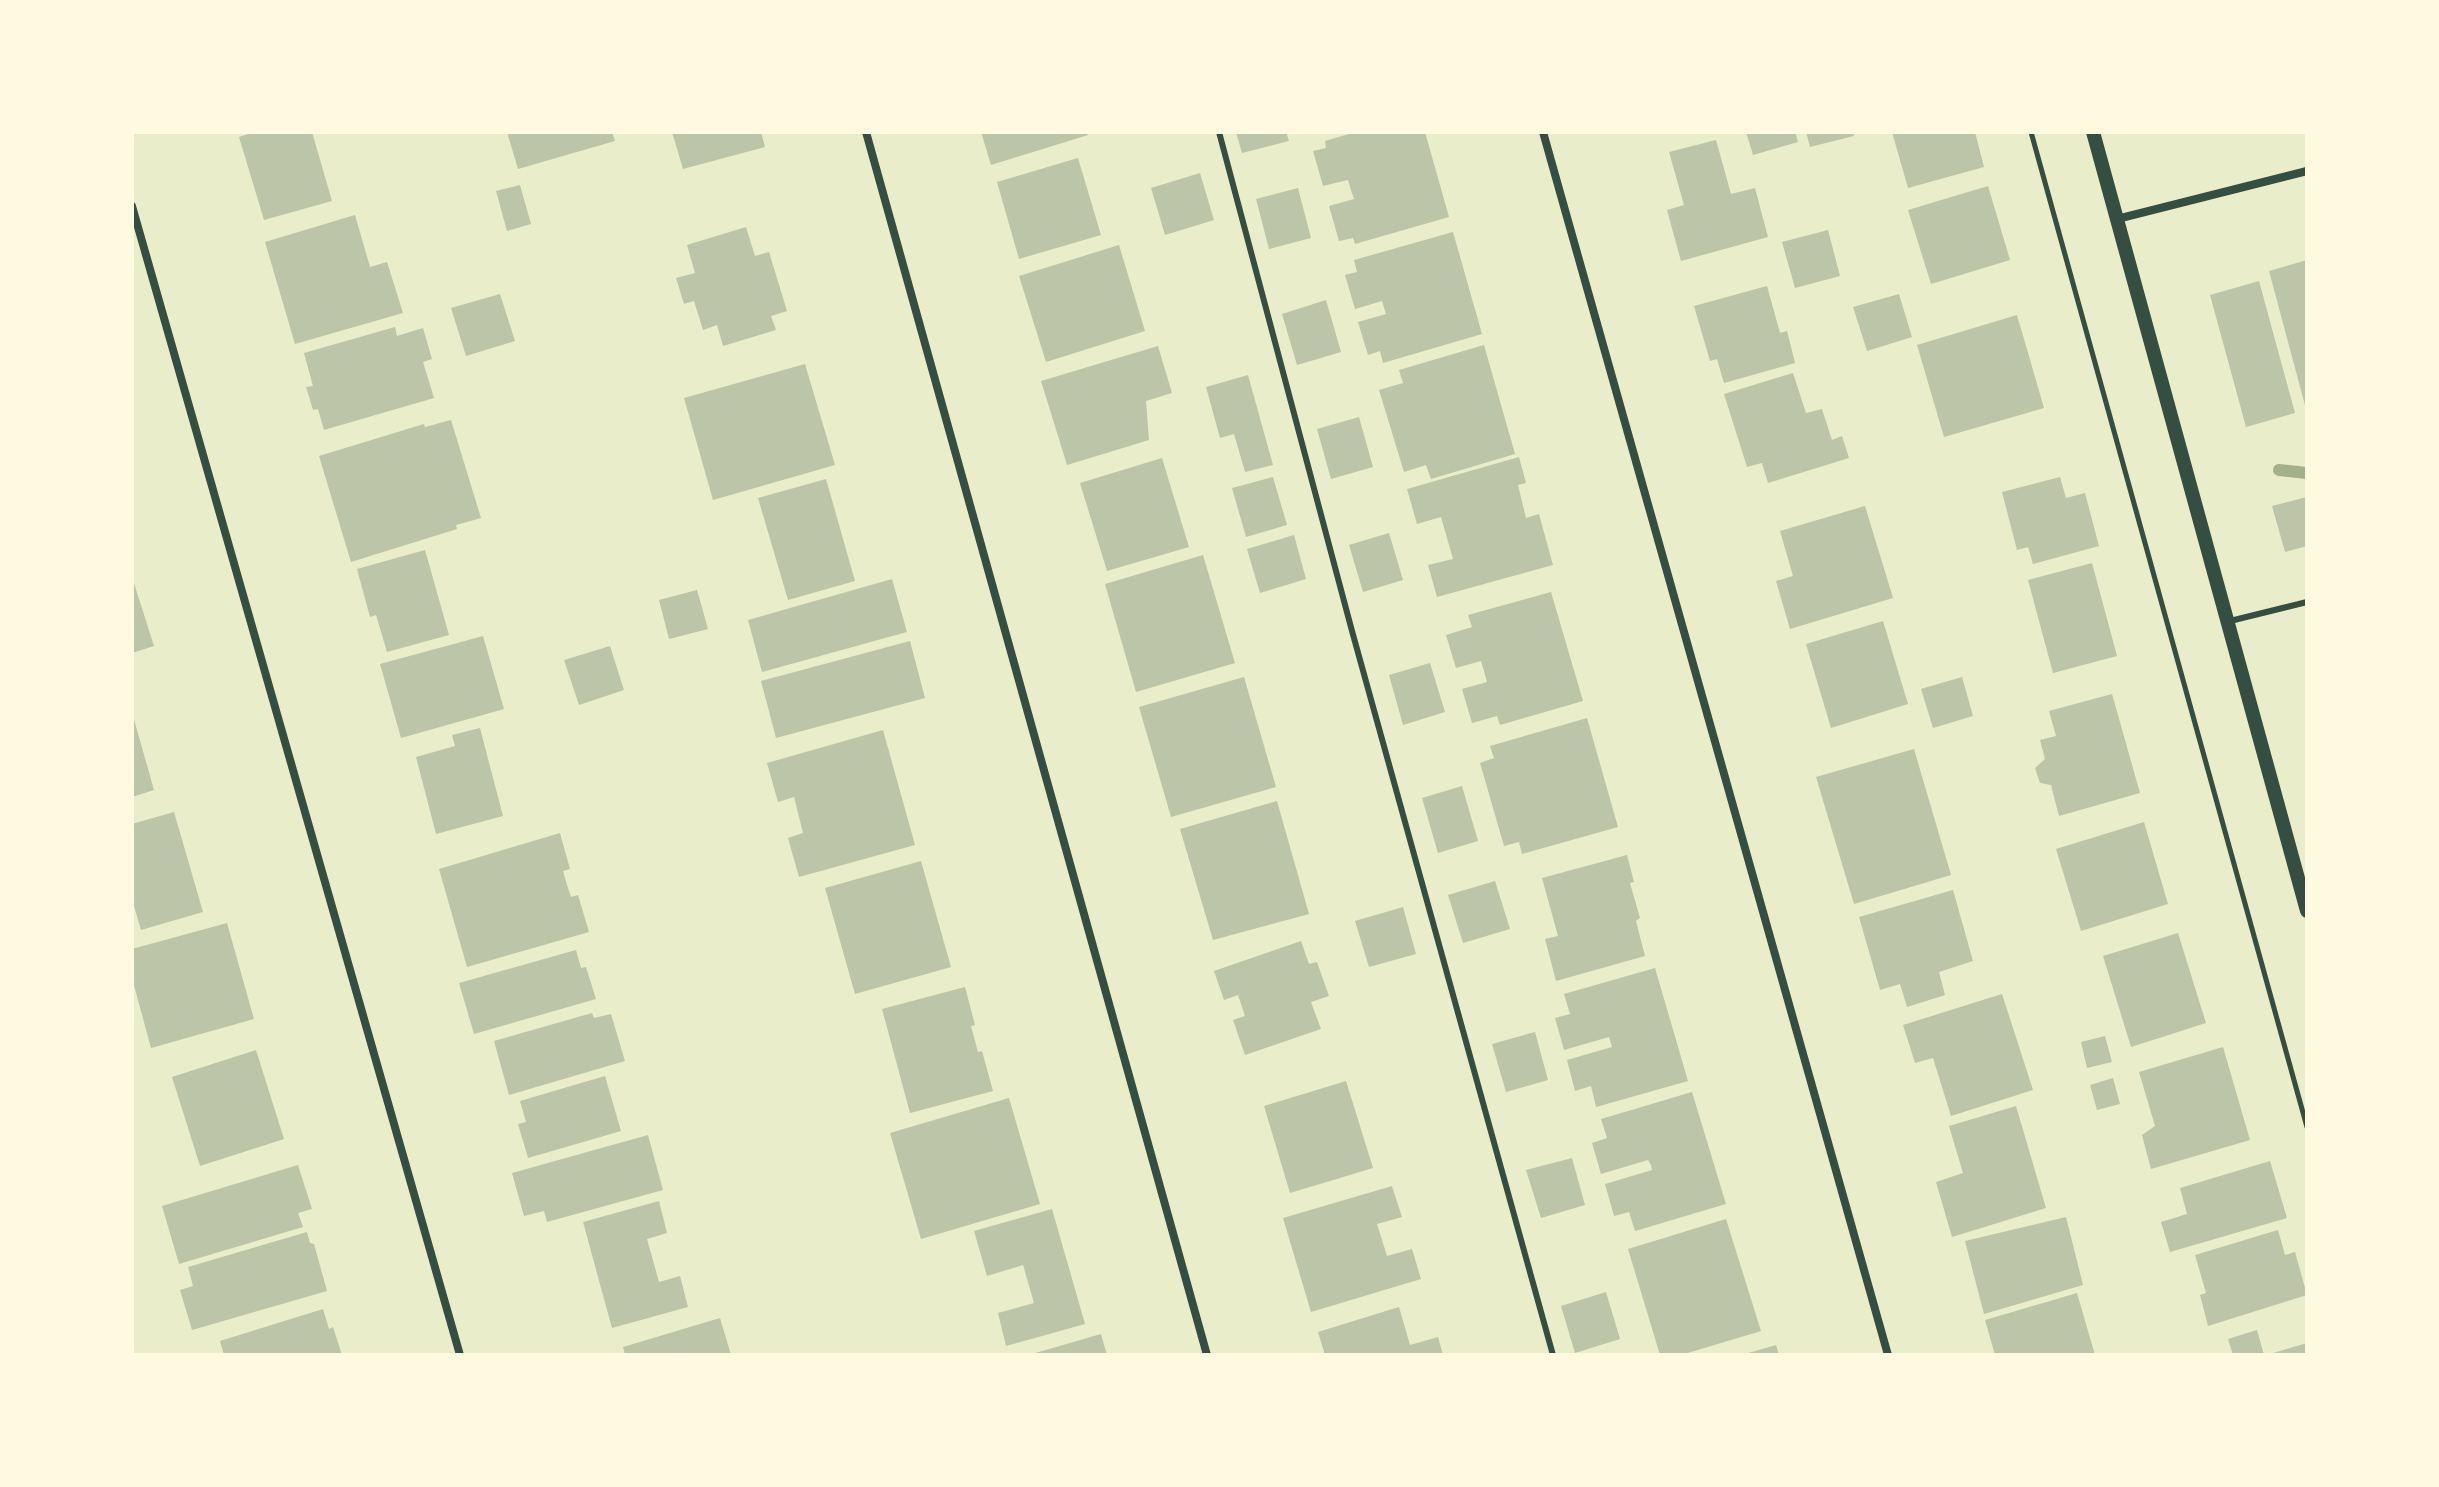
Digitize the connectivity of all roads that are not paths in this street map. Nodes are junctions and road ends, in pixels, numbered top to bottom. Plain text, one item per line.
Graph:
1 (866, 132) edge
2 (1219, 132) edge
3 (1543, 132) edge
4 (2093, 132) edge
5 (2307, 171) edge
6 (132, 206) edge
7 (2117, 219) junction
8 (2307, 602) edge
9 (2226, 621) junction
10 (2307, 911) edge
11 (460, 1355) edge
12 (1207, 1355) edge
13 (1553, 1355) edge
14 (1888, 1355) edge

1 - 12 street
2 - 13 lane
3 - 14 street
4 - 7 street
5 - 7 street
6 - 11 street
7 - 9 street
8 - 9 lane
9 - 10 street

